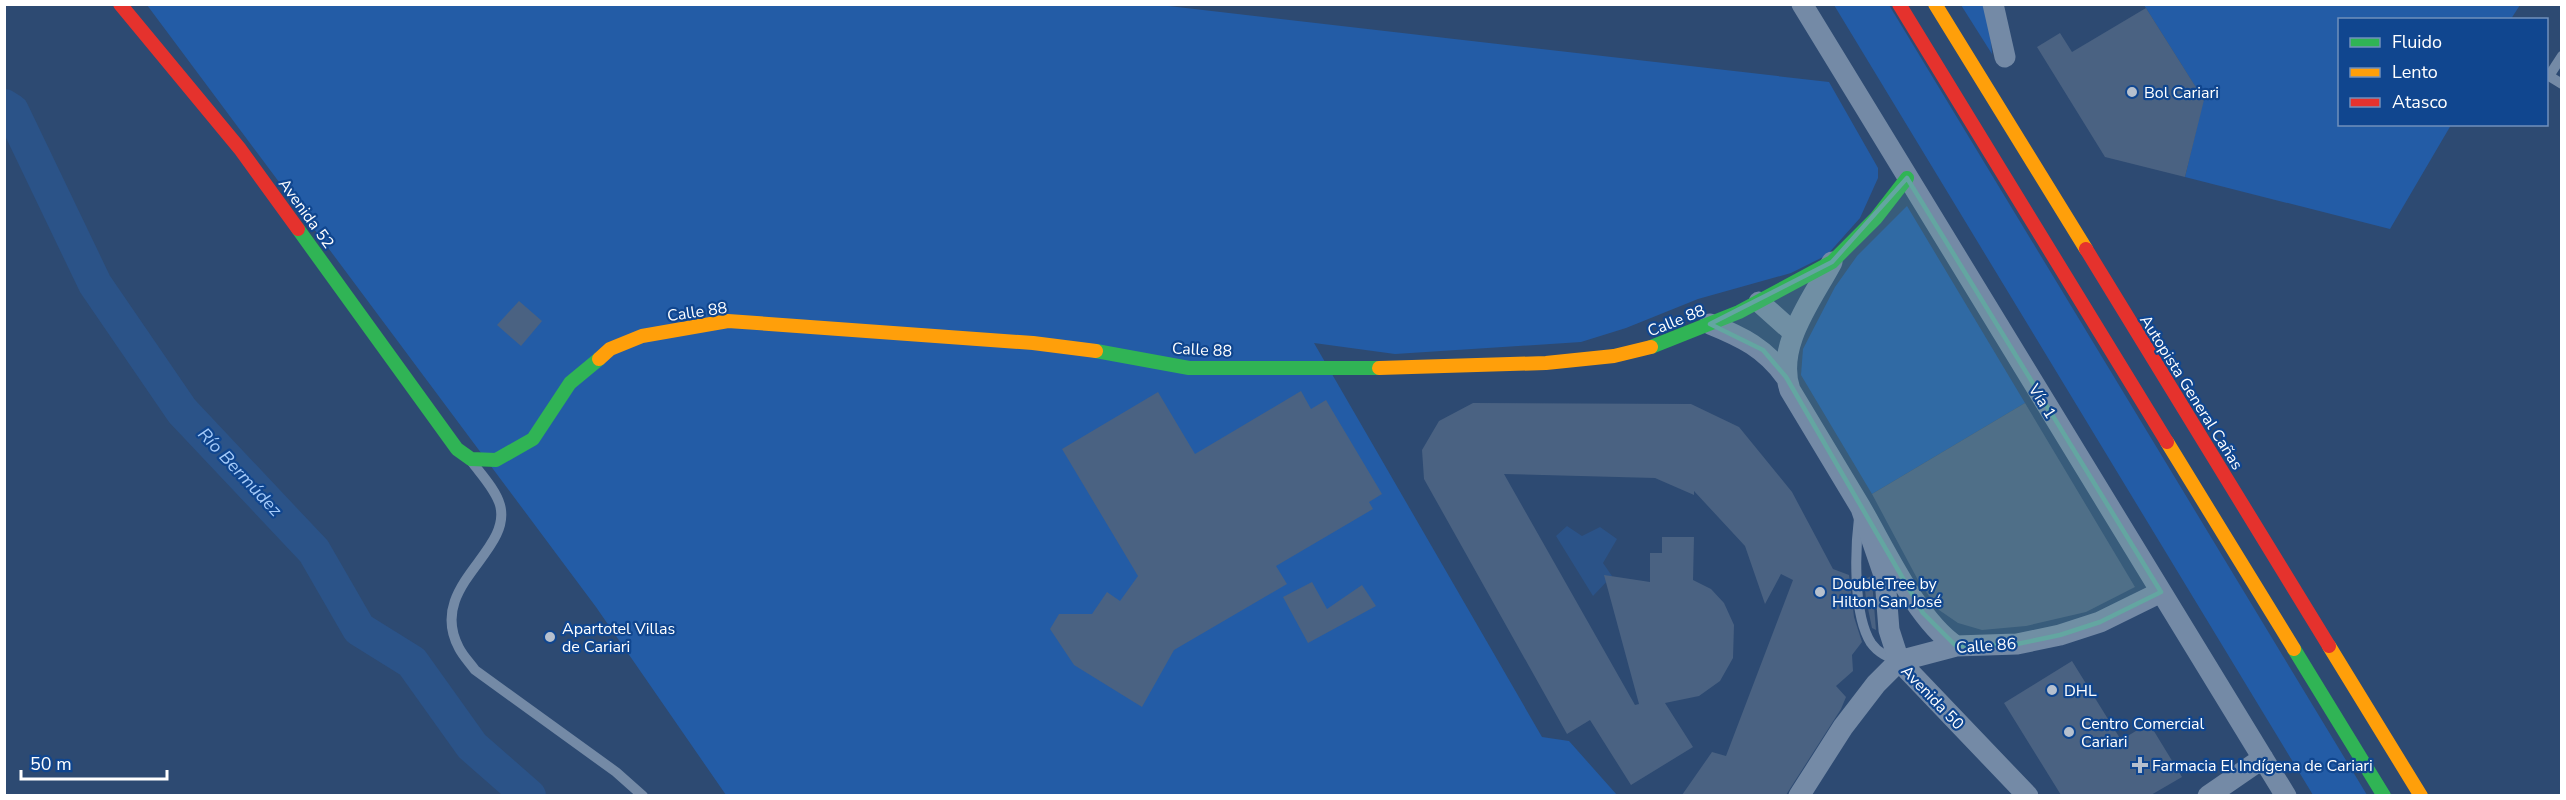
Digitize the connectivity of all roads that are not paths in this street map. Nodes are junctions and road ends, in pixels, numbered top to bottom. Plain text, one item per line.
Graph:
1 (120, 4) edge
2 (1802, 4) edge
3 (1899, 4) edge
4 (1935, 4) edge
5 (1993, 4) edge
6 (2562, 56) edge
7 (2005, 57) dead end
8 (2562, 84) edge
9 (1907, 178) junction
10 (1832, 262) junction
11 (1759, 302) junction
12 (1710, 324) junction
13 (1794, 333) junction
14 (1786, 377) junction
15 (471, 459) junction
16 (1861, 508) junction
17 (2161, 592) junction
18 (2317, 627) junction
19 (1956, 646) junction
20 (1899, 662) junction
21 (2264, 758) junction
22 (643, 795) edge
23 (1799, 795) edge
24 (2028, 795) edge
25 (2208, 795) edge
26 (2286, 795) edge
27 (2384, 795) edge
28 (2421, 795) edge
29 (2431, 795) edge

1 - 15 main road, Avenida 52
2 - 9 street, Vía 1
3 - 27 main road
4 - 18 main road, Autopista General Cañas
5 - 7 street
6 - 8 lane
9 - 10 main road, Calle 88
9 - 17 street, Vía 1
10 - 11 main road, Calle 88
10 - 13 street
11 - 12 main road, Calle 88
11 - 13 street
12 - 14 street, Avenida 50
12 - 15 main road, Calle 88
13 - 14 street
14 - 16 street, Avenida 50
15 - 22 lane
16 - 19 street, Avenida 50
16 - 20 street, Avenida 50
16 - 20 lane
17 - 19 street, Calle 86
17 - 21 street, Vía 1
18 - 28 main road, Autopista General Cañas
18 - 29 main road
19 - 20 street, Calle 86
20 - 23 street, Calle 86
20 - 24 street, Avenida 50
21 - 25 street
21 - 26 street, Vía 1

